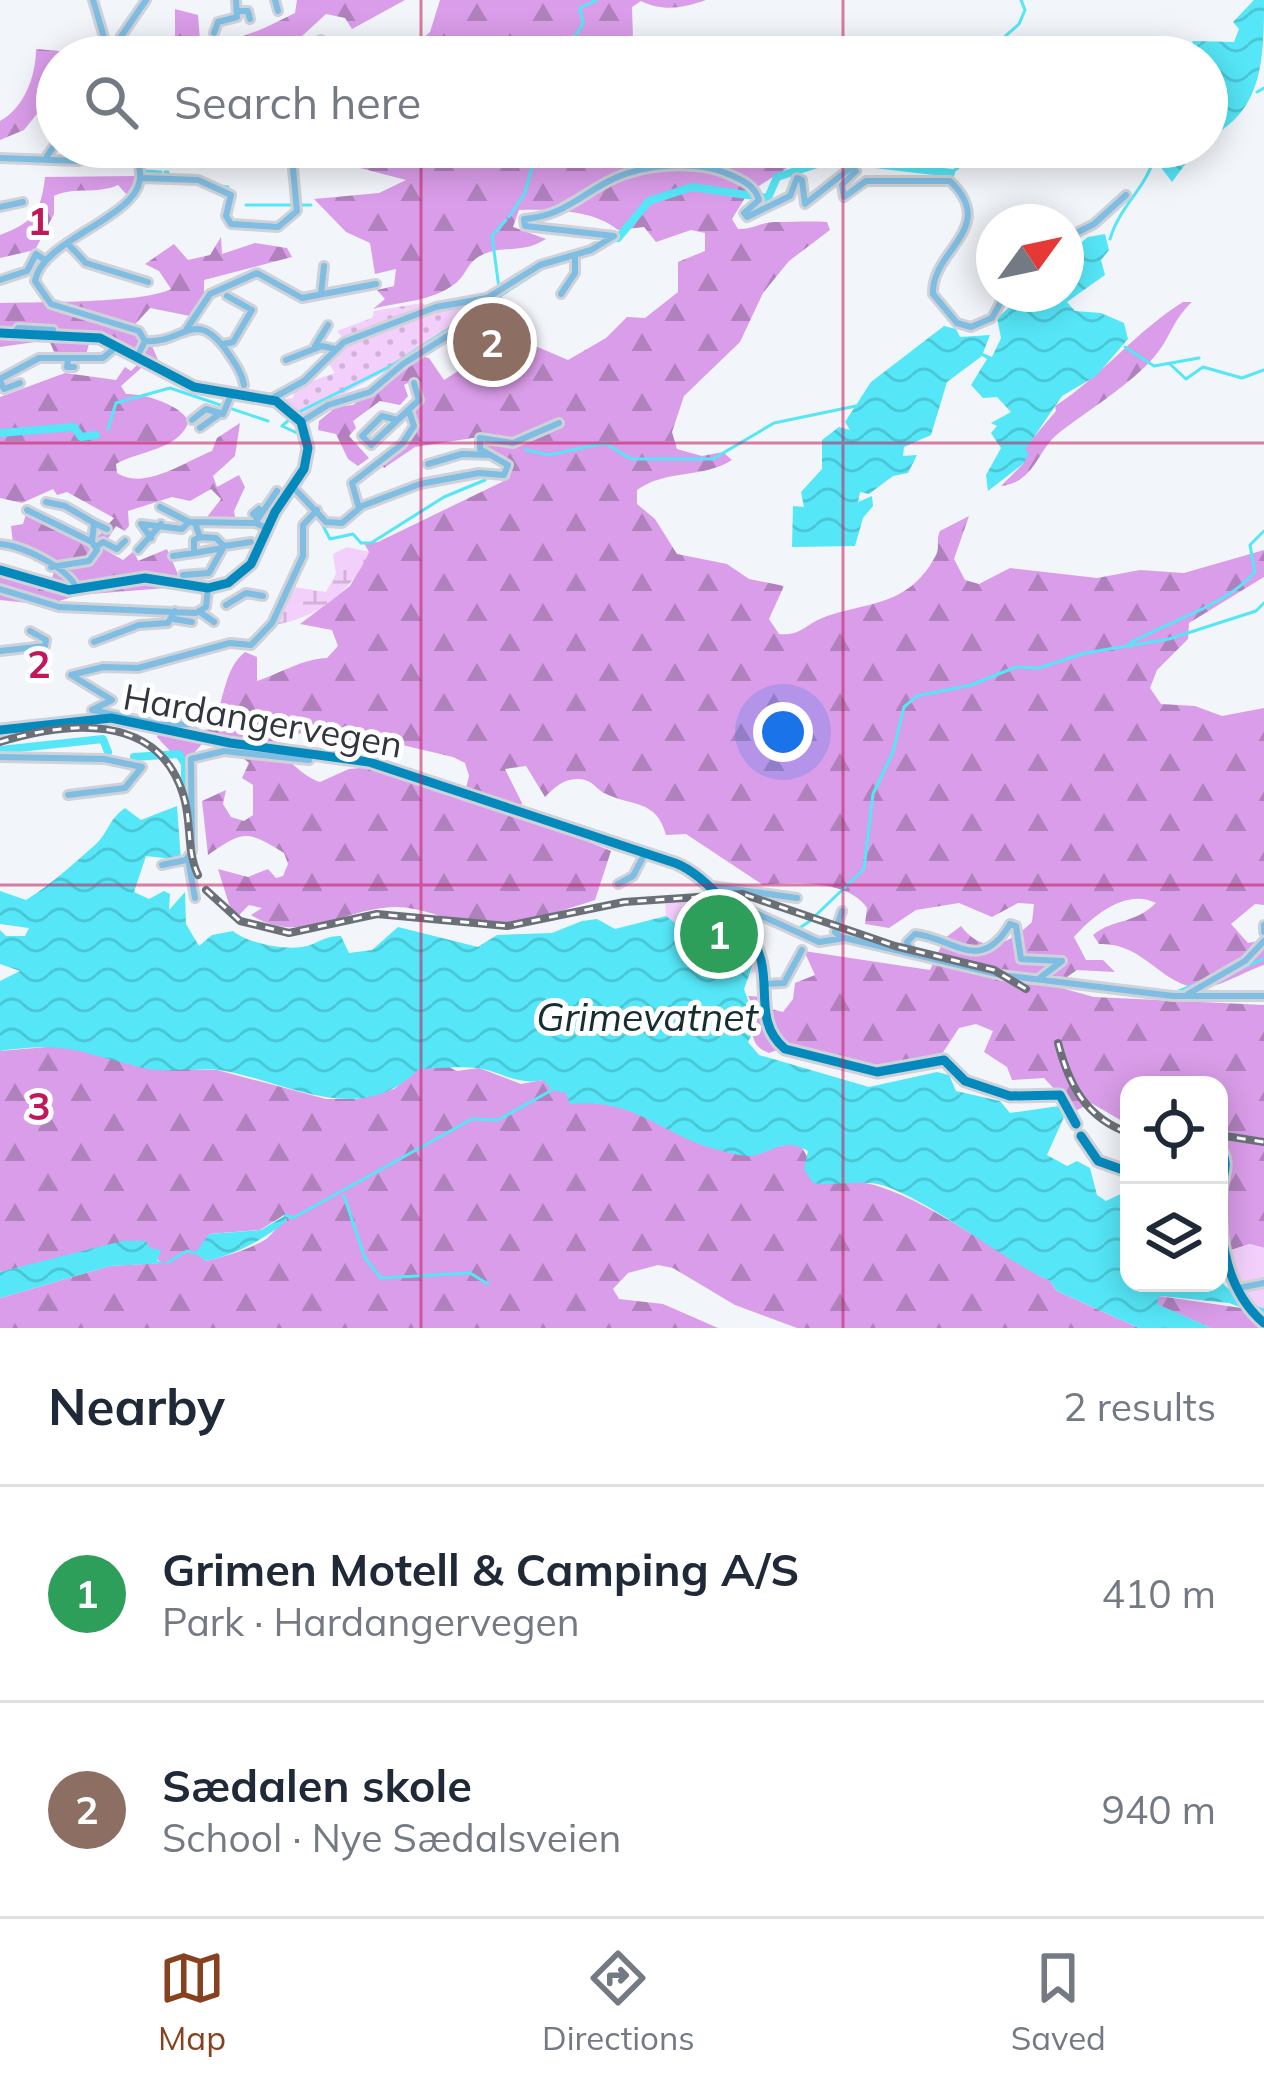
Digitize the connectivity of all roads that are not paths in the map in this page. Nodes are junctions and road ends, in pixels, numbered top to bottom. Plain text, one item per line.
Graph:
1 (93, 0) edge
2 (146, 0) edge
3 (236, 0) edge
4 (275, 0) edge
5 (237, 10) junction
6 (278, 10) dead end
7 (250, 19) dead end
8 (214, 33) dead end
9 (104, 36) edge
10 (121, 36) edge
11 (36, 156) edge
12 (0, 158) edge
13 (138, 168) edge
14 (294, 168) edge
15 (669, 168) edge
16 (711, 168) edge
17 (849, 168) edge
18 (854, 168) edge
19 (142, 178) junction
20 (1126, 195) dead end
21 (23, 202) dead end
22 (0, 207) edge
23 (1084, 229) edge
24 (68, 244) junction
25 (576, 257) junction
26 (45, 260) junction
27 (324, 266) dead end
28 (0, 280) edge
29 (148, 282) dead end
30 (376, 284) dead end
31 (321, 294) junction
32 (561, 294) dead end
33 (227, 296) dead end
34 (492, 303) junction
35 (468, 304) junction
36 (995, 312) edge
37 (467, 319) junction
38 (328, 325) dead end
39 (53, 330) dead end
40 (186, 330) junction
41 (0, 331) edge
42 (14, 332) junction
43 (146, 341) junction
44 (117, 344) junction
45 (223, 344) junction
46 (314, 349) junction
47 (334, 349) junction
48 (138, 355) junction
49 (286, 360) dead end
50 (163, 363) dead end
51 (0, 380) edge
52 (20, 382) dead end
53 (415, 383) dead end
54 (202, 385) dead end
55 (244, 385) dead end
56 (271, 399) junction
57 (229, 402) junction
58 (409, 411) junction
59 (218, 415) junction
60 (192, 419) dead end
61 (397, 420) junction
62 (301, 422) junction
63 (559, 423) dead end
64 (200, 428) dead end
65 (490, 455) junction
66 (428, 464) dead end
67 (292, 486) junction
68 (277, 490) dead end
69 (46, 502) dead end
70 (160, 507) dead end
71 (359, 508) junction
72 (27, 510) dead end
73 (317, 510) junction
74 (255, 516) junction
75 (192, 522) junction
76 (94, 523) junction
77 (161, 524) junction
78 (267, 528) junction
79 (200, 537) junction
80 (151, 538) junction
81 (93, 540) junction
82 (124, 541) dead end
83 (250, 542) dead end
84 (0, 544) edge
85 (227, 548) junction
86 (138, 550) dead end
87 (194, 553) junction
88 (173, 556) dead end
89 (51, 567) junction
90 (0, 570) edge
91 (183, 575) dead end
92 (208, 588) junction
93 (0, 589) edge
94 (77, 590) junction
95 (263, 596) dead end
96 (226, 605) dead end
97 (200, 612) junction
98 (174, 615) junction
99 (192, 622) dead end
100 (214, 622) dead end
101 (30, 631) dead end
102 (94, 641) dead end
103 (0, 651) edge
104 (117, 716) junction
105 (196, 724) dead end
106 (0, 730) edge
107 (285, 756) junction
108 (0, 757) edge
109 (309, 760) dead end
110 (68, 795) dead end
111 (645, 853) junction
112 (188, 859) junction
113 (162, 865) dead end
114 (618, 884) dead end
115 (711, 886) junction
116 (195, 898) dead end
117 (797, 898) dead end
118 (723, 904) junction
119 (748, 907) junction
120 (842, 910) dead end
121 (745, 933) junction
122 (1264, 933) edge
123 (841, 938) junction
124 (802, 950) dead end
125 (917, 958) junction
126 (1041, 977) junction
127 (763, 984) junction
128 (1186, 997) junction
129 (1264, 997) edge
130 (1076, 1124) dead end
131 (1081, 1136) dead end
132 (1120, 1169) edge
133 (1225, 1184) edge
134 (1264, 1283) edge
135 (1239, 1288) junction
136 (1255, 1313) edge
137 (1251, 1328) edge

1 - 9 street
2 - 10 street
3 - 5 street
4 - 6 street
5 - 7 street
5 - 8 street
11 - 12 street
13 - 19 street
14 - 19 street
15 - 25 street
16 - 17 street
18 - 36 street
19 - 24 street
20 - 23 street
21 - 22 street
24 - 26 street
24 - 29 street
25 - 32 street
25 - 34 street
26 - 28 street
26 - 43 street
27 - 31 street
30 - 31 street
31 - 40 street
33 - 45 street
34 - 35 street
34 - 37 street
35 - 37 street
35 - 47 street
37 - 62 street
38 - 46 street
39 - 42 street
40 - 43 street
40 - 45 street
41 - 42 main road
42 - 44 main road
43 - 48 street
44 - 48 main road
44 - 51 street
45 - 55 street
46 - 47 street
46 - 49 street
47 - 56 street
48 - 57 main road
50 - 54 street
51 - 52 street
53 - 58 street
56 - 57 main road
56 - 62 main road
57 - 59 street
58 - 61 street
58 - 71 street
59 - 60 street
59 - 64 street
61 - 61 street
62 - 67 main road
63 - 65 street
65 - 66 street
65 - 71 street
67 - 73 street
67 - 78 main road
68 - 74 street
69 - 76 street
70 - 75 street
71 - 73 street
72 - 81 street
73 - 104 street
74 - 75 street
74 - 78 street
75 - 77 street
75 - 79 street
76 - 81 street
76 - 81 street
77 - 80 street
77 - 80 street
78 - 92 main road
79 - 85 street
79 - 87 street
80 - 86 street
81 - 82 street
81 - 89 street
83 - 85 street
84 - 89 street
85 - 87 street
85 - 91 street
87 - 88 street
89 - 94 street
90 - 94 main road
92 - 94 main road
92 - 97 street
93 - 98 street
95 - 96 street
97 - 98 street
97 - 100 street
98 - 99 street
98 - 102 street
101 - 103 street
104 - 105 street
104 - 106 main road, Hardangervegen
104 - 107 main road, Hardangervegen
107 - 109 street
107 - 111 main road, Hardangervegen
107 - 112 street
108 - 110 street
111 - 114 street
111 - 115 main road, Hardangervegen
112 - 113 street
112 - 116 street
115 - 117 street, Hardangervegen
115 - 118 main road, Hardangervegen
118 - 119 street
118 - 121 main road, Hardangervegen
119 - 121 street
119 - 123 street
120 - 123 street
121 - 127 main road, Hardangervegen
122 - 128 street
123 - 125 street
124 - 127 street
125 - 126 street
125 - 126 street
126 - 128 street
127 - 130 main road, Hardangervegen
128 - 129 street
131 - 132 main road
133 - 135 main road
134 - 135 street
135 - 136 main road
136 - 137 street

